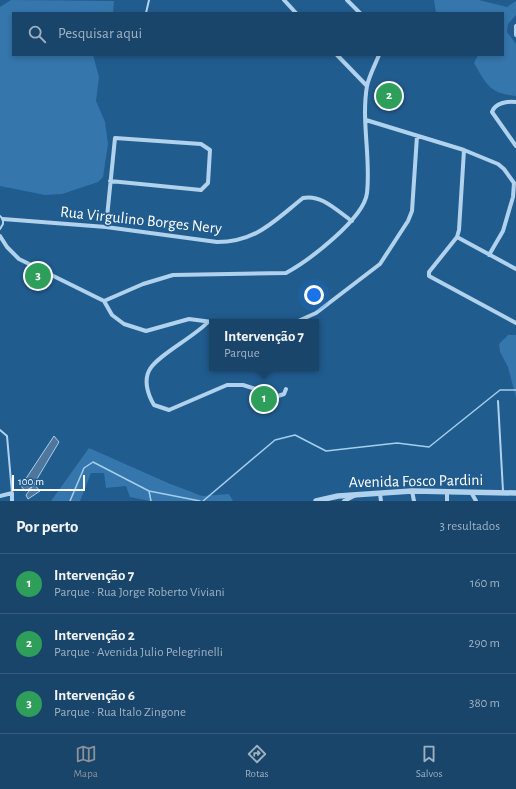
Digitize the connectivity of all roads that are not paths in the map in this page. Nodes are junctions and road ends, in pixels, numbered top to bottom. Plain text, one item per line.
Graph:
1 (149, 0) edge
2 (284, 0) edge
3 (347, 0) edge
4 (146, 12) edge
5 (295, 12) edge
6 (359, 12) edge
7 (516, 26) edge
8 (516, 34) edge
9 (338, 56) edge
10 (379, 56) edge
11 (367, 86) junction
12 (516, 102) edge
13 (366, 120) junction
14 (417, 136) junction
15 (516, 146) edge
16 (464, 150) junction
17 (110, 181) junction
18 (1, 218) edge
19 (352, 221) junction
20 (106, 228) junction
21 (0, 229) edge
22 (0, 236) edge
23 (457, 237) junction
24 (489, 255) junction
25 (516, 270) edge
26 (104, 300) junction
27 (303, 319) edge
28 (209, 322) edge
29 (209, 323) edge
30 (516, 323) edge
31 (286, 389) dead end
32 (498, 401) dead end
33 (0, 430) edge
34 (412, 491) junction
35 (446, 492) junction
36 (470, 492) junction
37 (12, 493) junction
38 (503, 493) junction
39 (516, 493) edge
40 (380, 494) junction
41 (356, 495) junction
42 (0, 496) edge
43 (12, 501) edge
44 (316, 501) edge
45 (344, 501) edge
46 (381, 501) edge
47 (414, 501) edge
48 (447, 501) edge
49 (476, 501) edge

1 - 4 lane
2 - 5 street
3 - 6 street
7 - 8 street
9 - 11 street
10 - 11 street
11 - 13 street
12 - 15 street
13 - 14 street
13 - 19 street
14 - 16 street
14 - 27 street
16 - 23 street
16 - 24 street
17 - 17 street
17 - 20 street
18 - 20 street, Rua Virgulino Borges Nery
18 - 21 lane, Rua Virgulino Borges Nery
19 - 20 street, Rua Virgulino Borges Nery
19 - 26 street
22 - 26 street
23 - 24 street
23 - 30 street
24 - 25 street
26 - 28 street
29 - 31 street
32 - 38 lane
33 - 37 lane
34 - 35 street, Avenida Fosco Pardini
34 - 40 street, Avenida Fosco Pardini
34 - 47 street
35 - 36 street, Avenida Fosco Pardini
35 - 48 street
36 - 38 street, Avenida Fosco Pardini
36 - 49 street
37 - 42 street
37 - 43 street
38 - 39 street, Avenida Fosco Pardini
40 - 41 street, Avenida Fosco Pardini
40 - 46 street
41 - 44 street, Avenida Fosco Pardini
41 - 45 street

